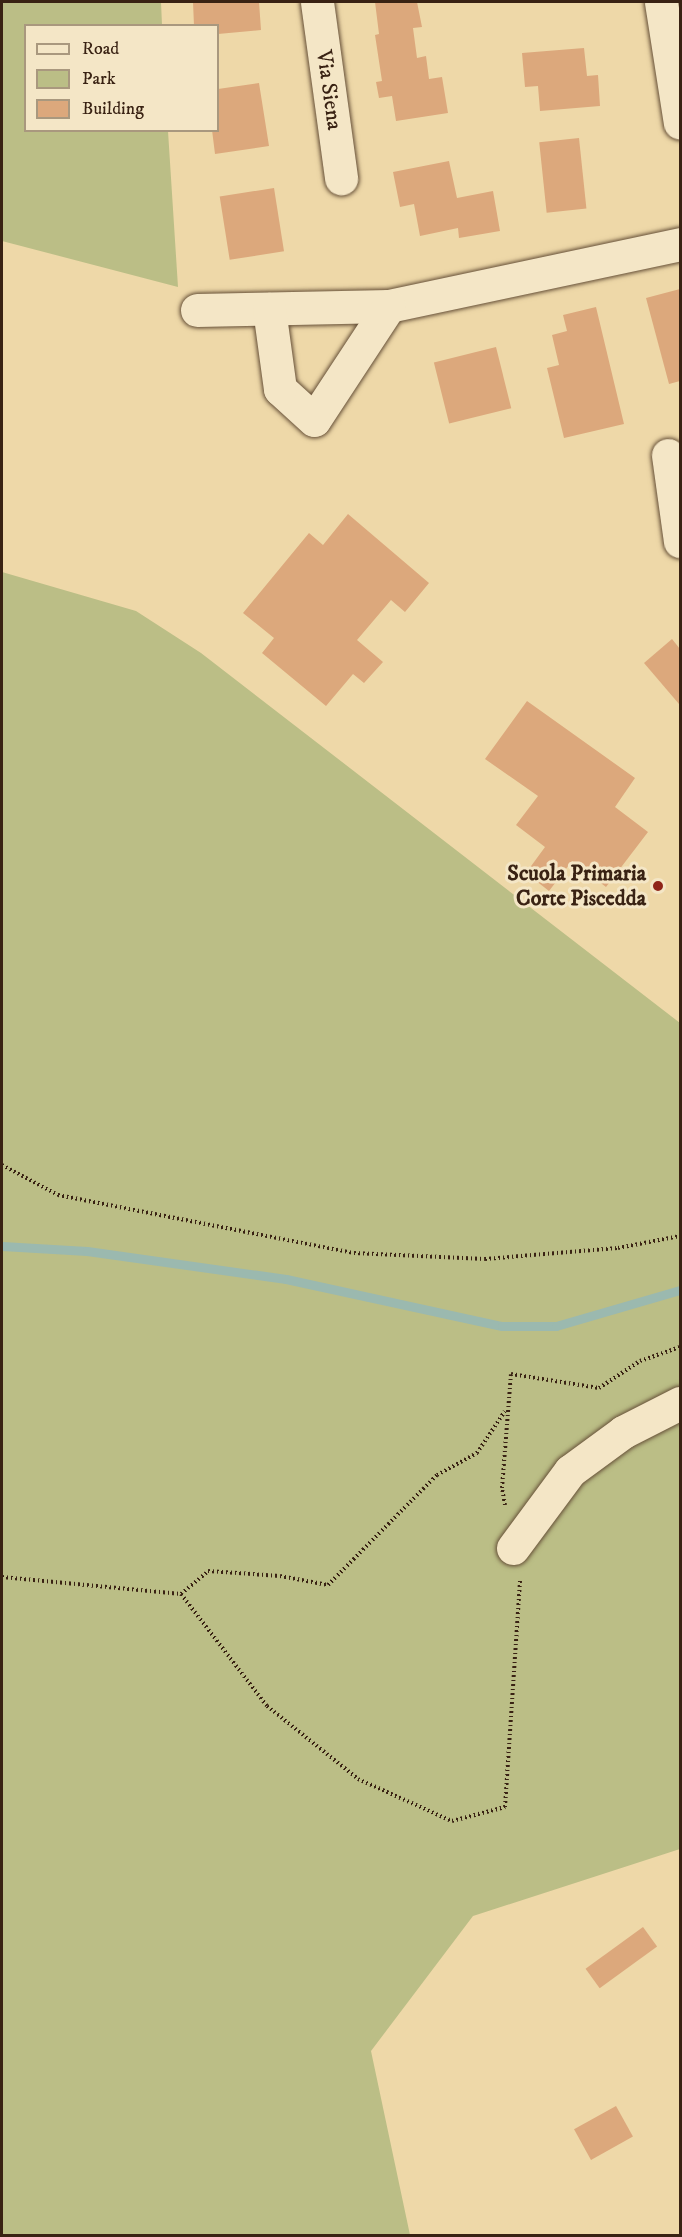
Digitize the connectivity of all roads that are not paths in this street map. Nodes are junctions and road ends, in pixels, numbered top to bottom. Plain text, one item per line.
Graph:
1 (317, 2) edge
2 (661, 2) edge
3 (681, 123) edge
4 (341, 178) dead end
5 (681, 244) edge
6 (389, 306) junction
7 (269, 309) junction
8 (197, 310) dead end
9 (668, 455) dead end
10 (681, 541) edge
11 (681, 1403) edge
12 (513, 1548) road end

1 - 4 street, Via Siena
2 - 3 street
5 - 6 street
6 - 7 street
6 - 7 street
7 - 8 street
9 - 10 street
11 - 12 street

